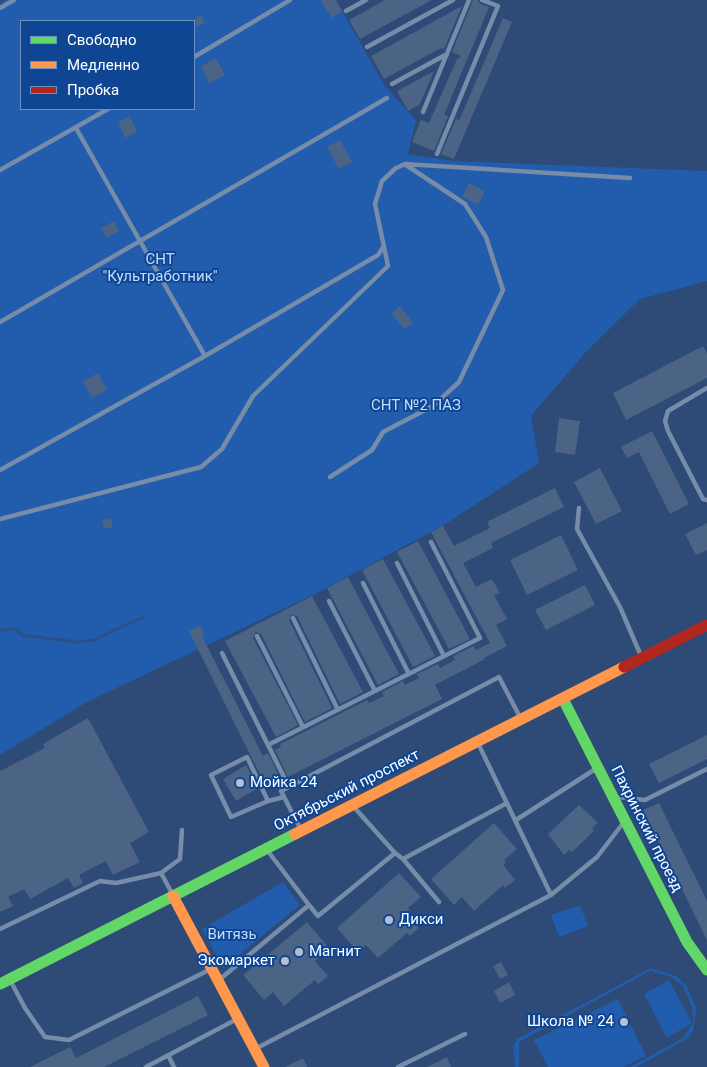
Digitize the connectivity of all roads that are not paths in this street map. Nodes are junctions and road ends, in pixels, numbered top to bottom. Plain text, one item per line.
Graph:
1 (14, 0) edge
2 (290, 0) edge
3 (366, 0) edge
4 (453, 0) edge
5 (469, 0) edge
6 (482, 0) edge
7 (0, 8) edge
8 (346, 11) dead end
9 (367, 47) dead end
10 (447, 54) junction
11 (195, 56) edge
12 (392, 84) dead end
13 (387, 98) dead end
14 (106, 110) edge
15 (423, 112) dead end
16 (76, 128) junction
17 (437, 154) dead end
18 (405, 164) junction
19 (0, 170) edge
20 (630, 178) dead end
21 (139, 242) junction
22 (384, 246) junction
23 (0, 322) edge
24 (205, 356) junction
25 (707, 388) edge
26 (0, 470) edge
27 (330, 477) dead end
28 (707, 500) edge
29 (579, 508) dead end
30 (0, 519) edge
31 (431, 542) dead end
32 (397, 563) dead end
33 (362, 583) dead end
34 (328, 601) dead end
35 (294, 618) dead end
36 (707, 626) edge
37 (257, 636) dead end
38 (222, 653) dead end
39 (444, 656) junction
40 (642, 658) junction
41 (409, 674) junction
42 (375, 691) junction
43 (563, 698) junction
44 (338, 710) junction
45 (522, 720) junction
46 (303, 728) junction
47 (477, 742) junction
48 (268, 745) junction
49 (598, 767) junction
50 (707, 769) edge
51 (289, 787) junction
52 (613, 797) junction
53 (284, 798) junction
54 (268, 802) junction
55 (507, 803) junction
56 (352, 806) junction
57 (516, 820) junction
58 (625, 821) junction
59 (182, 830) dead end
60 (302, 831) junction
61 (266, 849) junction
62 (395, 853) junction
63 (402, 859) junction
64 (161, 873) junction
65 (551, 894) junction
66 (173, 896) junction
67 (439, 902) dead end
68 (309, 905) junction
69 (0, 929) edge
70 (211, 969) junction
71 (707, 970) edge
72 (5, 981) edge
73 (218, 981) junction
74 (238, 1018) junction
75 (465, 1034) dead end
76 (254, 1049) junction
77 (168, 1055) junction
78 (146, 1067) edge
79 (174, 1067) edge
80 (264, 1067) edge
81 (398, 1067) edge

1 - 7 lane
2 - 11 lane
3 - 8 lane
4 - 9 lane
5 - 10 lane
6 - 17 lane
10 - 12 lane
10 - 15 lane
13 - 21 lane
14 - 16 lane
16 - 19 lane
16 - 21 lane
18 - 20 lane
18 - 22 lane
18 - 27 lane
21 - 23 lane
21 - 24 lane
22 - 24 lane
22 - 30 lane
24 - 26 lane
25 - 28 lane
29 - 40 lane
31 - 39 lane
32 - 39 lane
33 - 41 lane
34 - 42 lane
35 - 44 lane
36 - 40 main road, Октябрьский проспект
37 - 46 lane
38 - 48 lane
39 - 41 lane
40 - 43 main road, Октябрьский проспект
41 - 42 lane
42 - 44 lane
43 - 45 main road, Октябрьский проспект
43 - 49 main road, Пахринский проезд
44 - 46 lane
45 - 47 main road, Октябрьский проспект
45 - 51 lane
46 - 48 lane
47 - 55 lane
47 - 56 main road, Октябрьский проспект
48 - 51 lane
49 - 52 main road, Пахринский проезд
49 - 57 lane
50 - 52 lane
51 - 53 lane
52 - 58 main road, Пахринский проезд
53 - 54 lane
53 - 60 lane
54 - 54 lane
55 - 57 lane
55 - 63 lane
56 - 60 main road, Октябрьский проспект
56 - 62 lane
57 - 65 lane
58 - 65 lane
58 - 71 main road, Пахринский проезд
59 - 64 lane
60 - 61 main road, Октябрьский проспект
61 - 66 main road, Октябрьский проспект
61 - 68 lane
62 - 63 lane
62 - 68 lane
63 - 67 lane
64 - 66 lane
64 - 69 lane
65 - 76 lane
66 - 70 main road
66 - 72 main road, Октябрьский проспект
68 - 73 lane
70 - 72 lane
70 - 73 main road
73 - 74 main road
74 - 76 main road
74 - 77 lane
75 - 81 lane
76 - 80 main road
77 - 78 lane
77 - 79 lane

